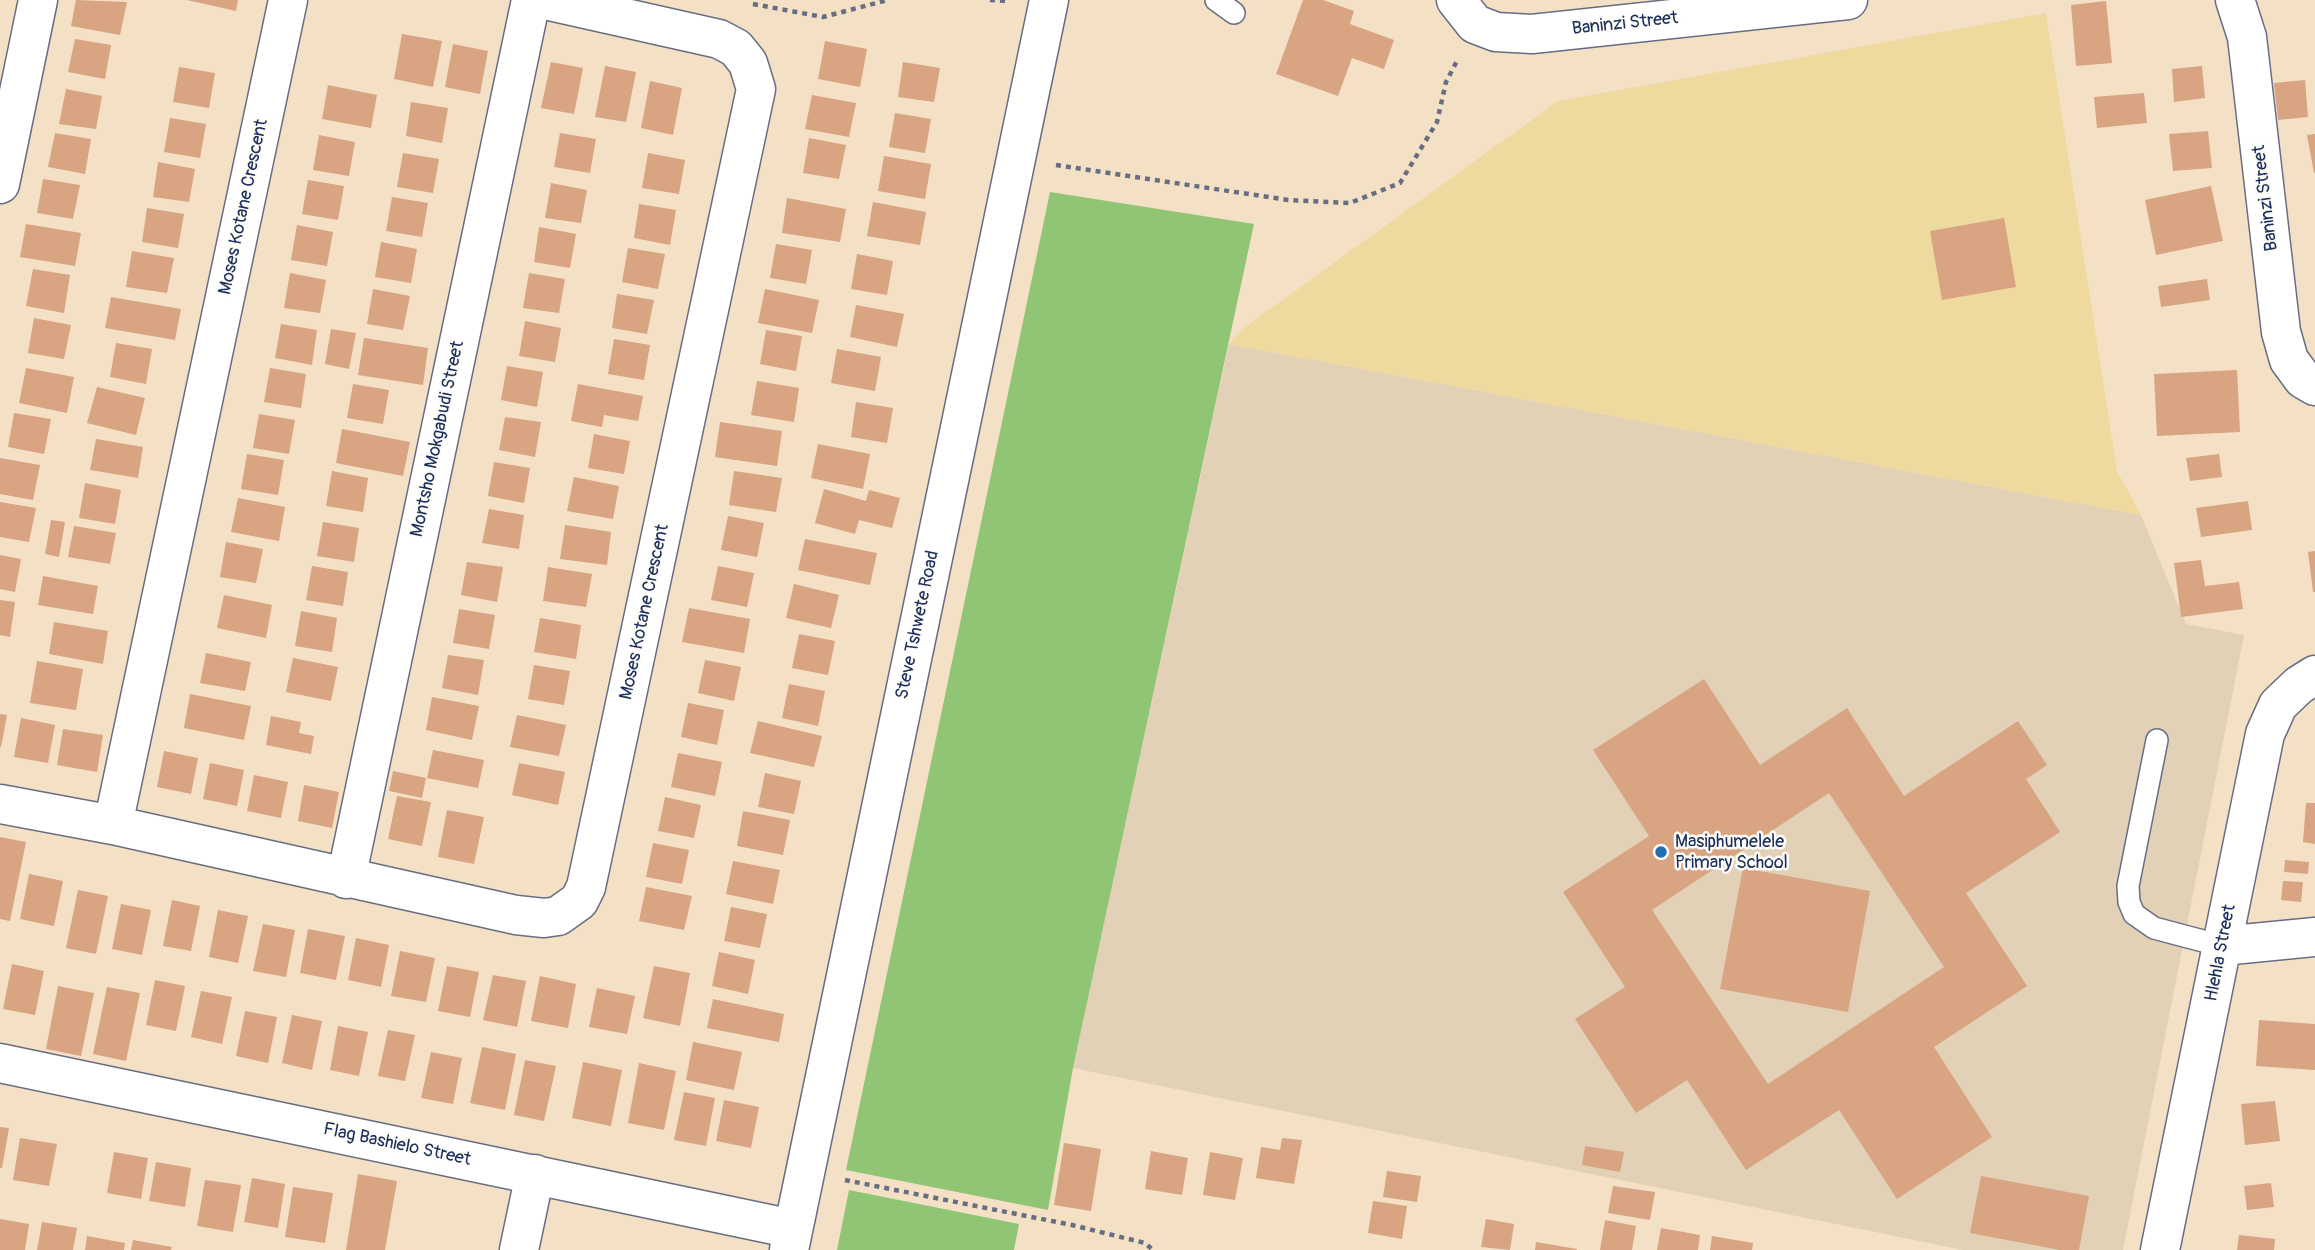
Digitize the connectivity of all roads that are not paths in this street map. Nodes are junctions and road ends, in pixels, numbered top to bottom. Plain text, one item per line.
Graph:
1 (38, 0) edge
2 (288, 0) edge
3 (531, 0) edge
4 (545, 0) edge
5 (1049, 0) edge
6 (1216, 0) edge
7 (1848, 0) edge
8 (2235, 0) edge
9 (1466, 12) edge
10 (1234, 13) dead end
11 (0, 184) edge
12 (2315, 386) edge
13 (2315, 675) edge
14 (2157, 740) dead end
15 (0, 804) edge
16 (113, 825) junction
17 (346, 878) junction
18 (2315, 937) edge
19 (2222, 946) junction
20 (0, 1063) edge
21 (536, 1174) junction
22 (791, 1239) edge
23 (519, 1250) edge
24 (2160, 1250) edge

1 - 11 street
2 - 16 street, Moses Kotane Crescent
3 - 17 street, Montsho Mokgabudi Street
4 - 17 street, Moses Kotane Crescent
5 - 22 street, Steve Tshwete Road
6 - 10 lane
7 - 9 street, Baninzi Street
8 - 12 street, Baninzi Street
13 - 19 street, Hlehla Street
14 - 19 lane
15 - 16 street, Moses Kotane Crescent
16 - 17 street, Moses Kotane Crescent
18 - 19 street
19 - 24 street, Hlehla Street
20 - 21 street, Flag Bashielo Street
21 - 22 street, Flag Bashielo Street
21 - 23 street

